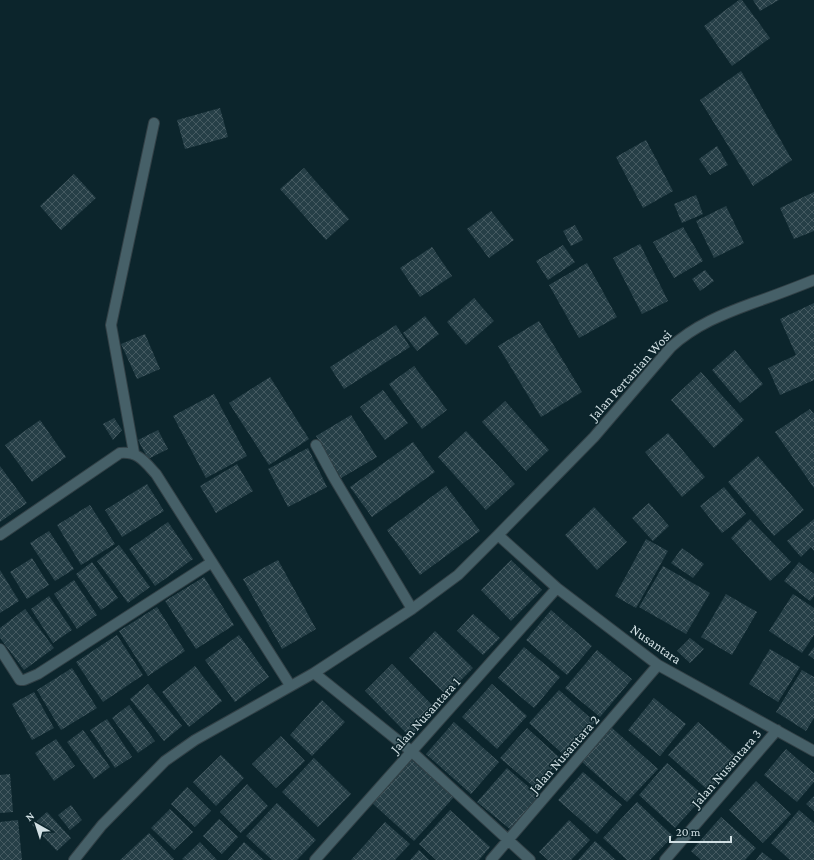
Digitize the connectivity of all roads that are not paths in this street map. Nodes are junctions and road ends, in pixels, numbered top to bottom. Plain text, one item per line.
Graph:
1 (154, 123) dead end
2 (814, 280) edge
3 (316, 445) dead end
4 (134, 453) junction
5 (0, 535) edge
6 (498, 535) junction
7 (212, 562) junction
8 (557, 588) junction
9 (412, 609) junction
10 (0, 649) edge
11 (658, 665) junction
12 (314, 673) junction
13 (290, 685) junction
14 (777, 730) junction
15 (411, 751) junction
16 (814, 751) edge
17 (508, 841) junction
18 (74, 860) edge
19 (315, 860) edge
20 (491, 860) edge
21 (530, 860) edge
22 (665, 860) edge

1 - 4 street
2 - 6 street, Jalan Pertanian Wosi
3 - 9 street
4 - 5 street
4 - 7 street
6 - 8 street, Nusantara
6 - 9 street, Jalan Pertanian Wosi
7 - 10 street
7 - 13 street
8 - 11 street, Nusantara
8 - 15 street, Jalan Nusantara 1
9 - 12 street, Jalan Pertanian Wosi
11 - 14 street, Nusantara
11 - 17 street, Jalan Nusantara 2
12 - 13 street, Jalan Pertanian Wosi
12 - 15 street
13 - 18 street, Jalan Pertanian Wosi
14 - 16 street, Nusantara
14 - 22 street, Jalan Nusantara 3
15 - 17 street
15 - 19 street, Jalan Nusantara 1
17 - 20 street, Jalan Nusantara 2
17 - 21 street

